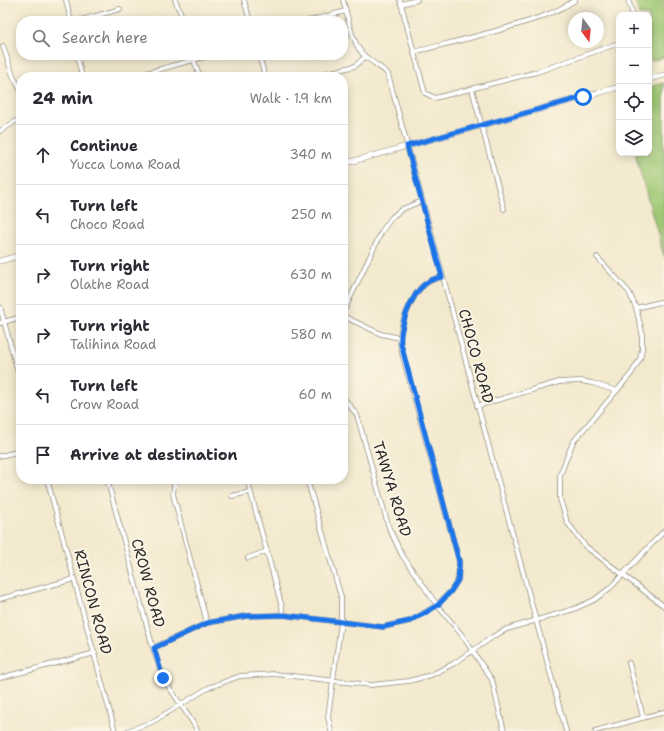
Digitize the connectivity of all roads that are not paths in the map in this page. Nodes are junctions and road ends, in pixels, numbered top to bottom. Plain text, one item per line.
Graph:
1 (66, 0) edge
2 (175, 0) edge
3 (244, 0) edge
4 (343, 0) edge
5 (417, 0) edge
6 (575, 0) edge
7 (628, 0) edge
8 (400, 2) edge
9 (120, 9) dead end
10 (346, 10) junction
11 (632, 12) edge
12 (70, 16) edge
13 (96, 16) edge
14 (182, 16) edge
15 (249, 16) edge
16 (325, 16) edge
17 (348, 16) edge
18 (348, 17) edge
19 (616, 44) edge
20 (3, 46) dead end
21 (414, 52) junction
22 (365, 57) junction
23 (78, 60) edge
24 (184, 60) edge
25 (194, 60) edge
26 (260, 60) edge
27 (81, 72) edge
28 (147, 72) edge
29 (198, 72) edge
30 (264, 72) edge
31 (331, 72) edge
32 (664, 75) edge
33 (652, 77) edge
34 (16, 82) edge
35 (616, 88) edge
36 (472, 89) junction
37 (16, 121) edge
38 (482, 125) junction
39 (0, 130) edge
40 (407, 146) junction
41 (348, 163) edge
42 (422, 201) junction
43 (504, 208) dead end
44 (16, 256) edge
45 (597, 257) dead end
46 (0, 261) edge
47 (442, 277) junction
48 (664, 301) edge
49 (348, 303) edge
50 (0, 307) edge
51 (636, 308) junction
52 (16, 318) edge
53 (348, 318) edge
54 (2, 322) edge
55 (400, 338) junction
56 (16, 367) edge
57 (617, 391) junction
58 (348, 403) edge
59 (477, 406) junction
60 (16, 452) edge
61 (0, 456) edge
62 (48, 484) edge
63 (108, 484) edge
64 (174, 484) edge
65 (248, 484) edge
66 (308, 484) edge
67 (250, 492) junction
68 (232, 496) dead end
69 (664, 530) edge
70 (267, 551) junction
71 (248, 558) dead end
72 (623, 575) junction
73 (74, 579) junction
74 (0, 600) edge
75 (438, 605) junction
76 (664, 606) edge
77 (283, 615) junction
78 (535, 619) junction
79 (340, 622) junction
80 (207, 623) junction
81 (154, 648) junction
82 (473, 650) junction
83 (95, 654) junction
84 (628, 662) dead end
85 (0, 678) edge
86 (333, 680) junction
87 (181, 705) junction
88 (664, 712) edge
89 (643, 718) junction
90 (115, 731) edge
91 (127, 731) edge
92 (197, 731) edge
93 (331, 731) edge
94 (504, 731) edge
95 (566, 731) edge
96 (595, 731) edge

1 - 12 street
2 - 14 street
3 - 15 street
4 - 10 street, CHOCO ROAD
5 - 8 street
6 - 21 street
7 - 11 street
8 - 21 street
9 - 13 street
10 - 16 street
10 - 17 street, CHOCO ROAD
18 - 22 street, CHOCO ROAD
19 - 36 street
20 - 34 street
21 - 36 street
22 - 31 street
22 - 40 street, CHOCO ROAD
23 - 27 street
24 - 28 street
25 - 29 street
26 - 30 street
32 - 33 main road
35 - 38 main road
36 - 38 street
37 - 39 street
38 - 40 main road
38 - 43 street
40 - 41 main road
40 - 42 street, CHOCO ROAD
42 - 47 street, CHOCO ROAD
42 - 49 street
44 - 46 main road
45 - 51 street
47 - 55 street
47 - 59 street, CHOCO ROAD
48 - 51 street
50 - 54 street
51 - 57 street
52 - 54 street
53 - 55 street
54 - 56 street
55 - 75 street
57 - 59 street
57 - 72 street
58 - 75 street, TAWYA ROAD
59 - 78 street, CHOCO ROAD
60 - 61 street
62 - 73 street, RINCON ROAD
63 - 81 street, CROW ROAD
64 - 80 street
65 - 67 street
66 - 79 street
67 - 68 street
67 - 70 street
69 - 72 street
70 - 71 street
70 - 77 street
72 - 76 street
72 - 78 street
73 - 74 street
73 - 83 street, RINCON ROAD
75 - 79 street
75 - 82 street, TAWYA ROAD
77 - 79 street
77 - 80 street
78 - 82 street
78 - 95 street, CHOCO ROAD
79 - 86 street
80 - 81 street
81 - 87 street, CROW ROAD
82 - 86 street
82 - 94 street, TAWYA ROAD
83 - 85 street
83 - 90 street, RINCON ROAD
84 - 89 street
86 - 87 street
86 - 93 street
87 - 91 street
87 - 92 street, CROW ROAD
88 - 89 street
89 - 96 street

